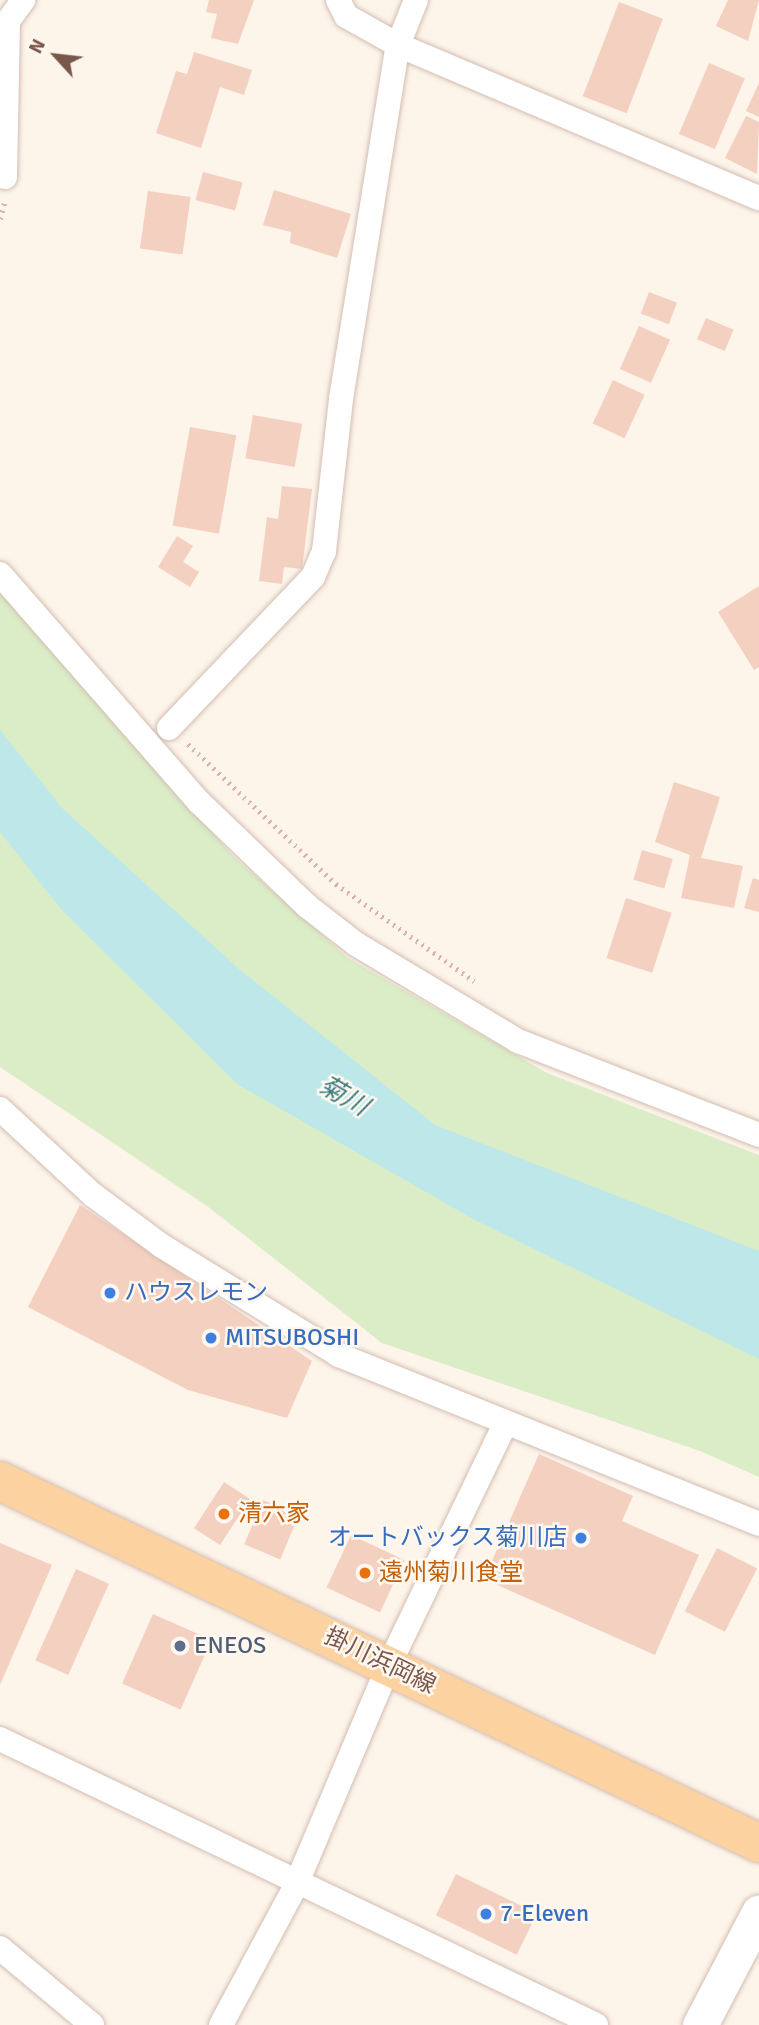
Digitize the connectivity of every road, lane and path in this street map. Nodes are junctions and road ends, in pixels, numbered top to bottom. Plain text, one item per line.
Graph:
1 (23, 0) edge
2 (338, 0) edge
3 (416, 0) edge
4 (398, 45) junction
5 (5, 177) dead end
6 (759, 198) edge
7 (0, 574) edge
8 (169, 728) joint
9 (479, 985) dead end
10 (0, 1109) edge
11 (759, 1135) edge
12 (504, 1426) junction
13 (0, 1481) edge
14 (759, 1524) edge
15 (389, 1665) junction
16 (0, 1740) edge
17 (759, 1843) edge
18 (296, 1885) junction
19 (759, 1912) edge
20 (0, 1948) edge
21 (92, 2025) edge
22 (221, 2025) edge
23 (596, 2025) edge
24 (700, 2025) edge

1 - 5 street
2 - 4 street
3 - 4 street
4 - 6 street
4 - 8 street
7 - 11 street
8 - 9 path
10 - 12 street
12 - 14 street
12 - 15 street
13 - 15 main road, 掛川浜岡線
15 - 17 main road, 掛川浜岡線
15 - 18 street
16 - 18 street
18 - 22 street
18 - 23 street
19 - 24 street
20 - 21 street

